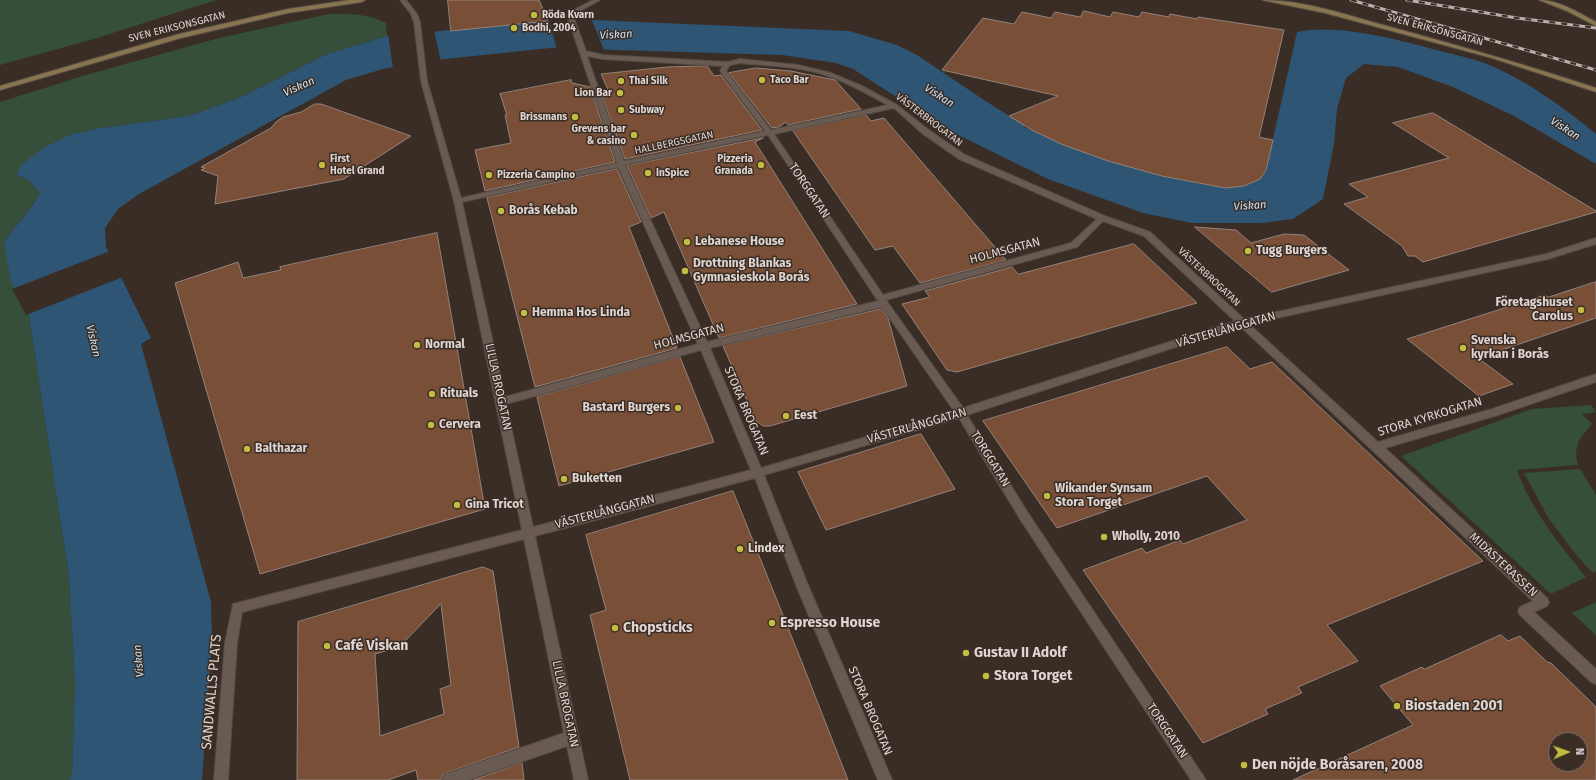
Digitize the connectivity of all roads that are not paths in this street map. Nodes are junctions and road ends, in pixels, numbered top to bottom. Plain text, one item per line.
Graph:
1 (317, 0) edge
2 (362, 0) edge
3 (402, 0) edge
4 (597, 0) edge
5 (1265, 0) edge
6 (1542, 0) edge
7 (288, 11) junction
8 (1596, 24) edge
9 (584, 53) junction
10 (728, 64) junction
11 (0, 88) edge
12 (1596, 90) edge
13 (895, 106) junction
14 (770, 133) junction
15 (621, 164) junction
16 (458, 201) junction
17 (1102, 218) junction
18 (1596, 241) edge
19 (883, 300) junction
20 (1243, 322) junction
21 (704, 346) junction
22 (1596, 378) edge
23 (501, 402) junction
24 (961, 413) junction
25 (1376, 447) junction
26 (758, 473) junction
27 (529, 532) junction
28 (237, 608) joint
29 (1596, 678) edge
30 (572, 737) junction
31 (221, 780) edge
32 (449, 780) edge
33 (581, 780) edge
34 (885, 780) edge
35 (1199, 780) edge

1 - 7 street
2 - 7 street, SVEN ERIKSONSGATAN
3 - 16 street, LILLA BROGATAN
4 - 9 street
5 - 12 street, SVEN ERIKSONSGATAN
6 - 8 street
7 - 11 street, SVEN ERIKSONSGATAN
9 - 10 street, VÄSTERBROGATAN
9 - 15 street, STORA BROGATAN
10 - 13 street, VÄSTERBROGATAN
10 - 14 street, TORGGATAN
13 - 14 street, HALLBERGSGATAN
13 - 17 street, VÄSTERBROGATAN
14 - 15 street, HALLBERGSGATAN
14 - 19 street, TORGGATAN
15 - 16 street, HALLBERGSGATAN
15 - 21 street, STORA BROGATAN
16 - 23 street, LILLA BROGATAN
17 - 19 street, HOLMSGATAN
17 - 20 street, VÄSTERBROGATAN
18 - 20 street, VÄSTERLÅNGGATAN
19 - 21 street, HOLMSGATAN
19 - 24 street, TORGGATAN
20 - 24 street, VÄSTERLÅNGGATAN
20 - 25 street, STORA KYRKOGATAN
21 - 23 street, HOLMSGATAN
21 - 26 street, STORA BROGATAN
22 - 25 street, STORA KYRKOGATAN
23 - 27 street, LILLA BROGATAN
24 - 26 street, VÄSTERLÅNGGATAN
24 - 35 street, TORGGATAN
25 - 29 street, MIDASTERASSEN
26 - 27 street, VÄSTERLÅNGGATAN
26 - 34 street, STORA BROGATAN
27 - 28 street, VÄSTERLÅNGGATAN
27 - 30 street, LILLA BROGATAN
28 - 31 street, SANDWALLS PLATS
30 - 32 street
30 - 33 street, LILLA BROGATAN

